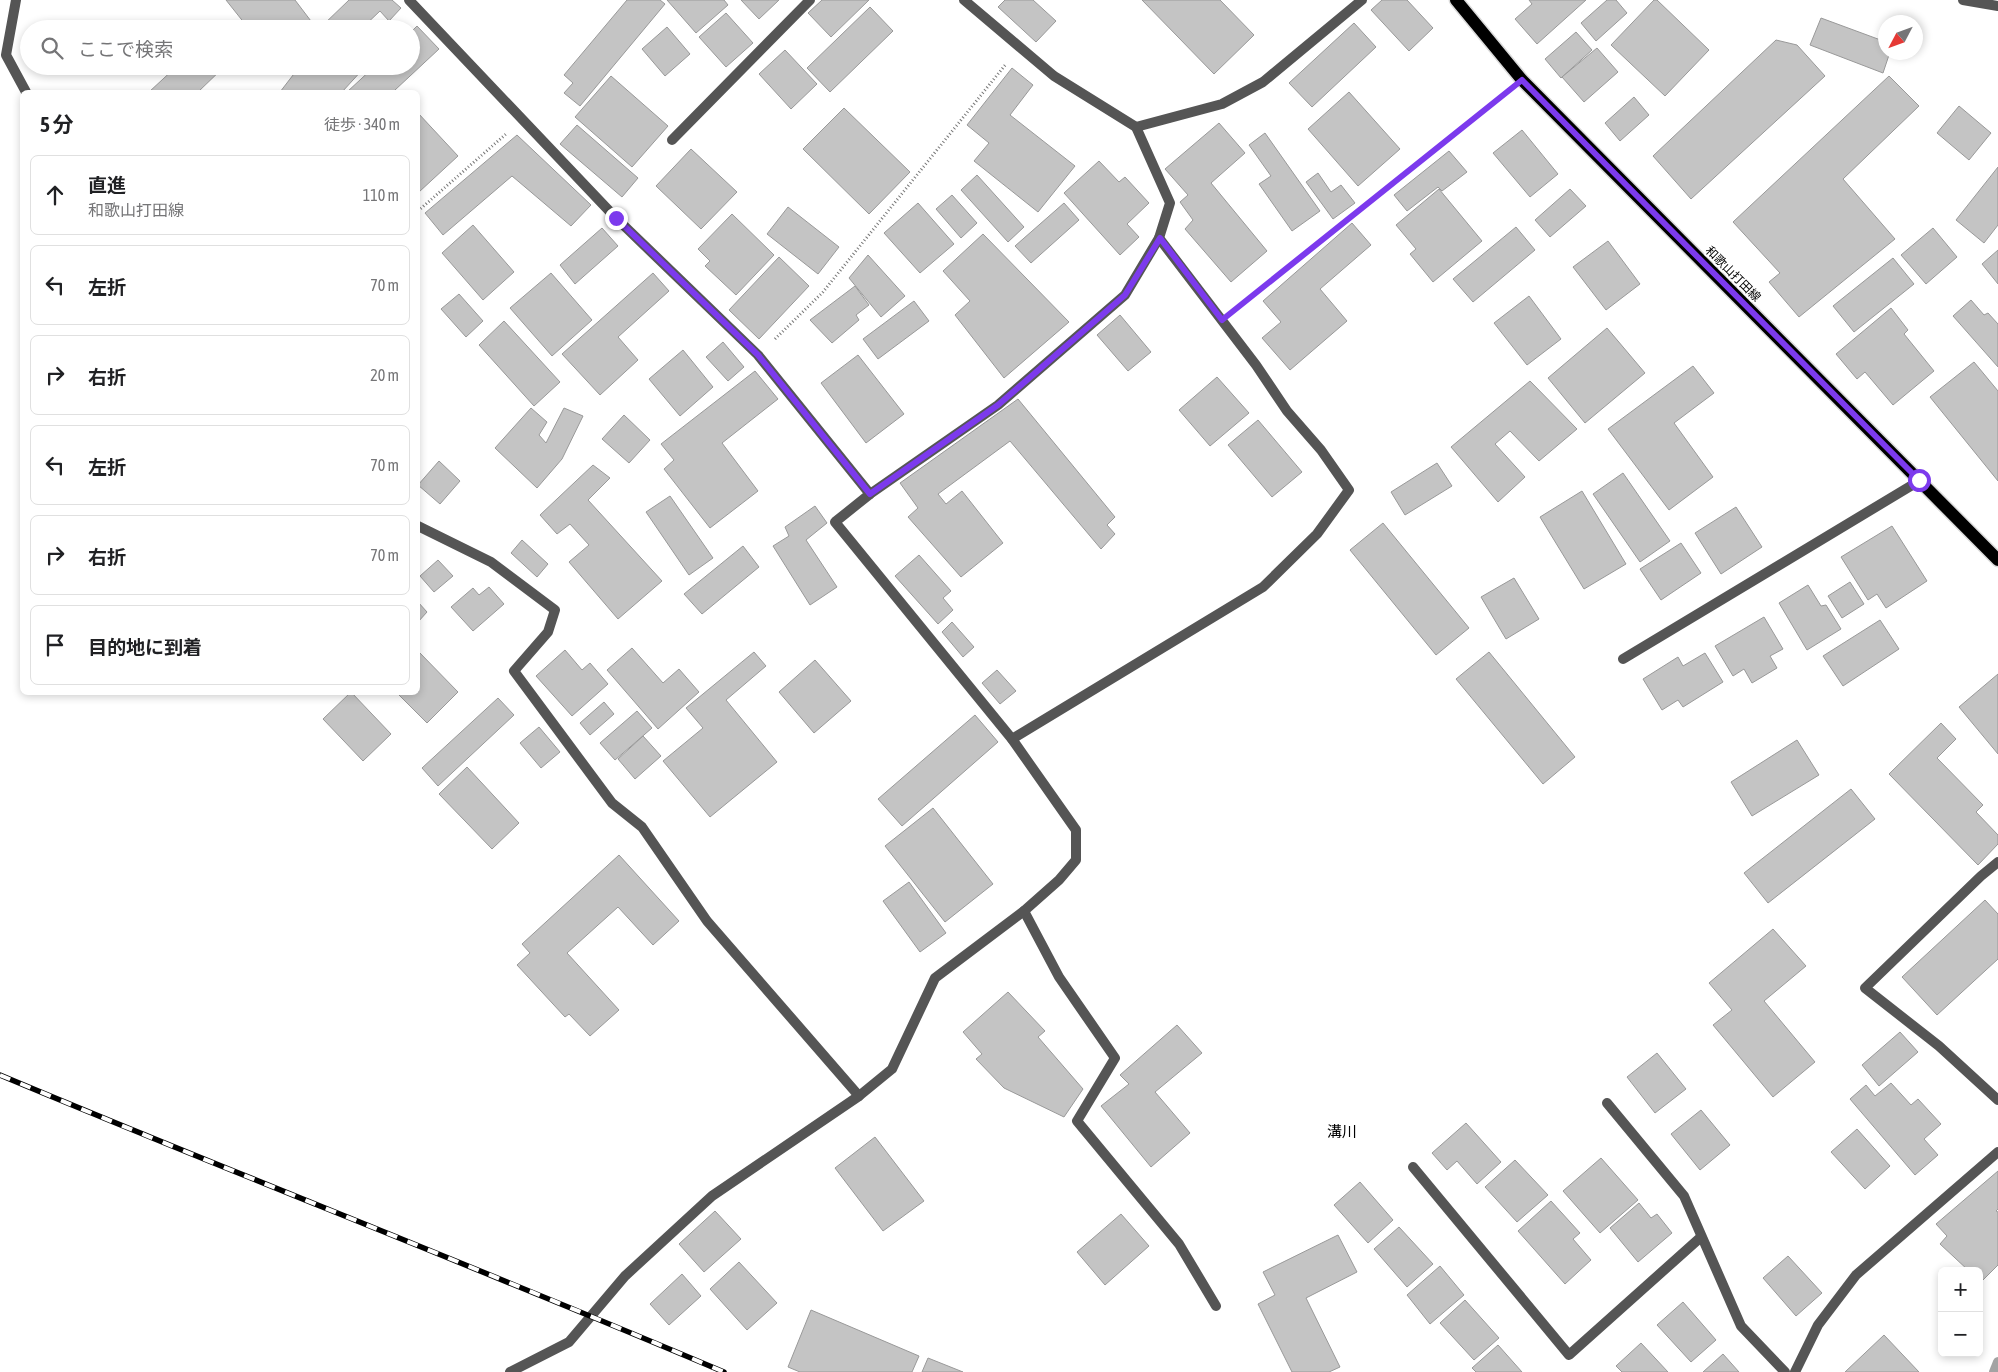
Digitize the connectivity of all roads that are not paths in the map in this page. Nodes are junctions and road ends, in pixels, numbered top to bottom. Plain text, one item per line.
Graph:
1 (16, 0) edge
2 (410, 0) edge
3 (810, 0) edge
4 (964, 0) edge
5 (1362, 0) edge
6 (1456, 0) edge
7 (1963, 0) edge
8 (1998, 6) edge
9 (25, 90) edge
10 (1136, 127) junction
11 (672, 140) dead end
12 (1160, 238) junction
13 (1919, 480) junction
14 (870, 494) junction
15 (420, 527) edge
16 (1998, 560) edge
17 (1623, 659) dead end
18 (1012, 739) junction
19 (1998, 862) edge
20 (1024, 912) junction
21 (859, 1096) junction
22 (1998, 1100) edge
23 (1607, 1103) dead end
24 (1998, 1152) edge
25 (1412, 1167) dead end
26 (1700, 1237) junction
27 (1216, 1306) dead end
28 (510, 1372) edge
29 (1785, 1372) edge
30 (1796, 1372) edge

1 - 9 street
2 - 14 street
3 - 11 street
4 - 10 street
5 - 10 street
6 - 13 main road, 和歌山打田線
7 - 8 street
10 - 12 street
12 - 14 street
12 - 18 street
13 - 16 main road, 和歌山打田線
13 - 17 street
14 - 18 street
15 - 21 street
18 - 20 street
19 - 22 street
20 - 21 street
20 - 27 street
21 - 28 street
23 - 26 street
24 - 30 street
25 - 26 street
26 - 29 street

